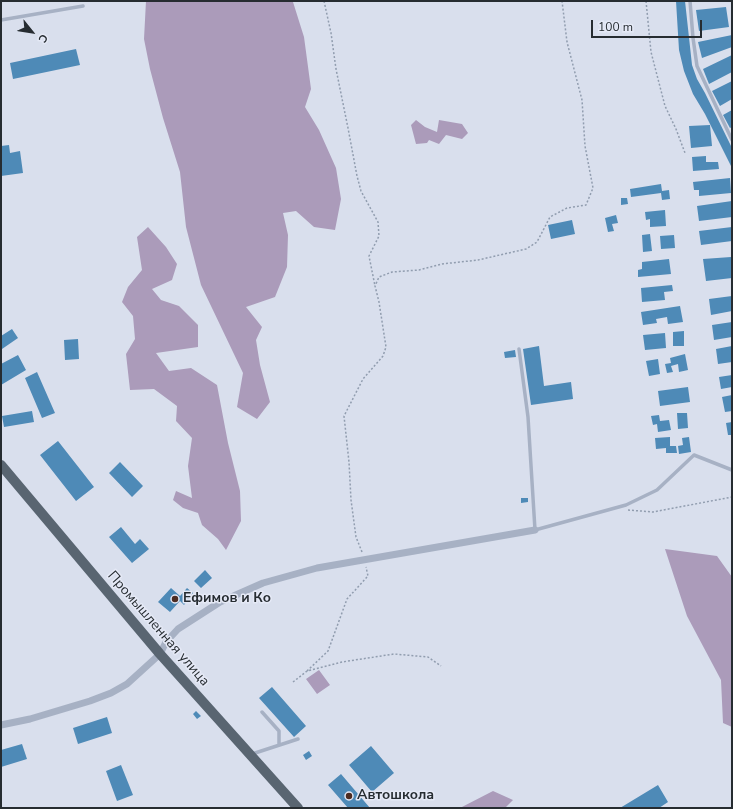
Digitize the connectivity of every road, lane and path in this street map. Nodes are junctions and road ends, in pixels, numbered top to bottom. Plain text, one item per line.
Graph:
1 (324, 1) edge
2 (562, 1) edge
3 (646, 1) edge
4 (690, 1) edge
5 (83, 6) dead end
6 (1, 20) edge
7 (732, 140) edge
8 (684, 153) dead end
9 (376, 286) junction
10 (519, 349) dead end
11 (1, 465) edge
12 (732, 470) edge
13 (732, 497) edge
14 (626, 510) dead end
15 (535, 530) junction
16 (365, 560) junction
17 (160, 654) junction
18 (441, 666) dead end
19 (307, 671) junction
20 (293, 682) dead end
21 (262, 712) dead end
22 (1, 725) edge
23 (298, 738) dead end
24 (279, 745) junction
25 (251, 755) junction
26 (298, 808) edge

1 - 9 path
2 - 9 path
3 - 8 path
4 - 7 lane
5 - 6 lane
9 - 16 path
10 - 15 lane
11 - 17 main road, Промышленная улица
12 - 15 lane
13 - 14 path
15 - 16 street
16 - 17 street
16 - 19 path
17 - 22 street
17 - 25 main road, Промышленная улица
18 - 19 path
19 - 20 path
21 - 24 lane
23 - 24 lane
24 - 25 lane
25 - 26 main road, Промышленная улица

